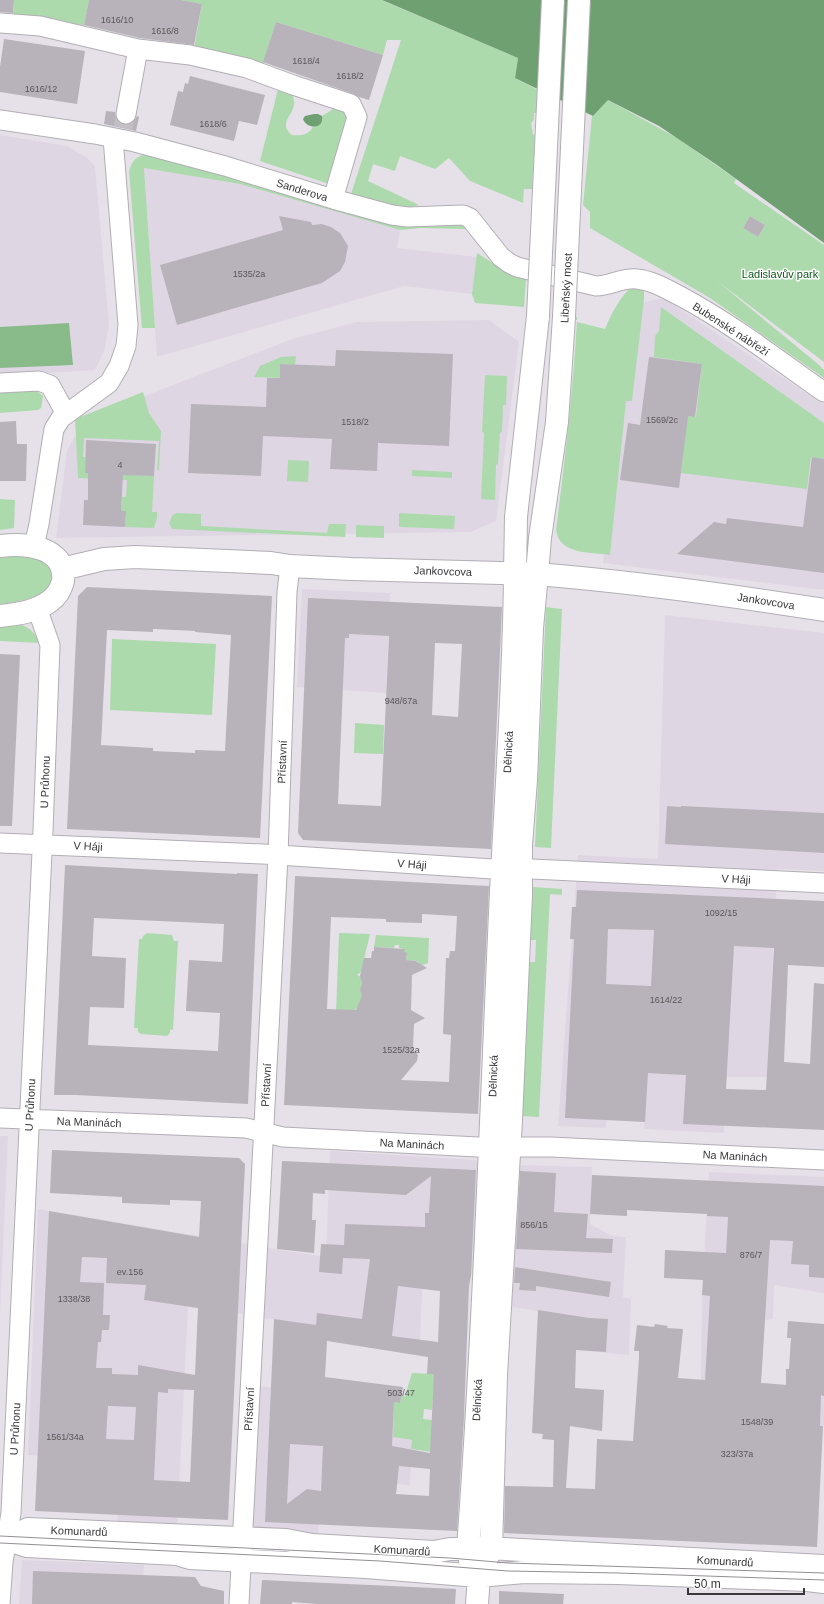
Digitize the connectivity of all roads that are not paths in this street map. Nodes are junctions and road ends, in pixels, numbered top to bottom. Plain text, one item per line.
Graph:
1 (553, 0) edge
2 (579, 0) edge
3 (0, 23) edge
4 (138, 49) junction
5 (0, 120) edge
6 (121, 130) junction
7 (333, 199) junction
8 (585, 284) joint
9 (0, 383) edge
10 (824, 392) edge
11 (66, 414) junction
12 (0, 546) edge
13 (34, 546) junction
14 (290, 566) junction
15 (62, 569) junction
16 (515, 574) junction
17 (537, 574) junction
18 (36, 608) junction
19 (824, 610) edge
20 (0, 616) edge
21 (0, 843) edge
22 (42, 845) junction
23 (278, 856) junction
24 (512, 869) junction
25 (824, 882) edge
26 (0, 1118) edge
27 (29, 1120) junction
28 (264, 1132) junction
29 (500, 1147) junction
30 (824, 1160) edge
31 (242, 1538) junction
32 (3, 1539) edge
33 (468, 1548) junction
34 (491, 1549) junction
35 (241, 1561) junction
36 (824, 1566) edge
37 (479, 1576) junction
38 (824, 1582) edge
39 (0, 1604) edge
40 (239, 1604) edge
41 (477, 1604) edge

1 - 16 street, bridge
2 - 17 street, Libeňský most, bridge
3 - 4 street
4 - 6 street
4 - 7 street
5 - 6 street, Sanderova
6 - 7 street, Sanderova
6 - 11 street
7 - 8 street, Sanderova
8 - 10 street, Bubenské nábřeží
9 - 11 street
11 - 13 street
12 - 13 street
13 - 15 street
14 - 15 street, Jankovcova
14 - 16 street, Jankovcova
14 - 23 street, Přístavní
15 - 18 street
16 - 17 street, Jankovcova
16 - 24 street, Dělnická
17 - 19 street, Jankovcova
17 - 24 street, Dělnická
18 - 20 street
18 - 22 street, U Průhonu
21 - 22 street, V Háji
22 - 23 street, V Háji
22 - 27 street, U Průhonu
23 - 24 street, V Háji
23 - 28 street, Přístavní
24 - 25 street, V Háji
24 - 29 street, Dělnická
26 - 27 street, Na Maninách
27 - 28 street, Na Maninách
27 - 32 street, U Průhonu
28 - 29 street, Na Maninách
28 - 31 street, Přístavní
29 - 30 street, Na Maninách
29 - 33 street, Dělnická
29 - 34 street, Dělnická
31 - 32 street, Komunardů
31 - 33 street, Komunardů
31 - 35 street, Přístavní
32 - 35 street, Komunardů
32 - 39 street, U Průhonu
33 - 34 street, Komunardů
33 - 37 street, Dělnická
34 - 36 street, Komunardů
34 - 37 street, Dělnická
35 - 37 street, Komunardů
35 - 40 street, Přístavní
37 - 38 street, Komunardů
37 - 41 street, Dělnická

